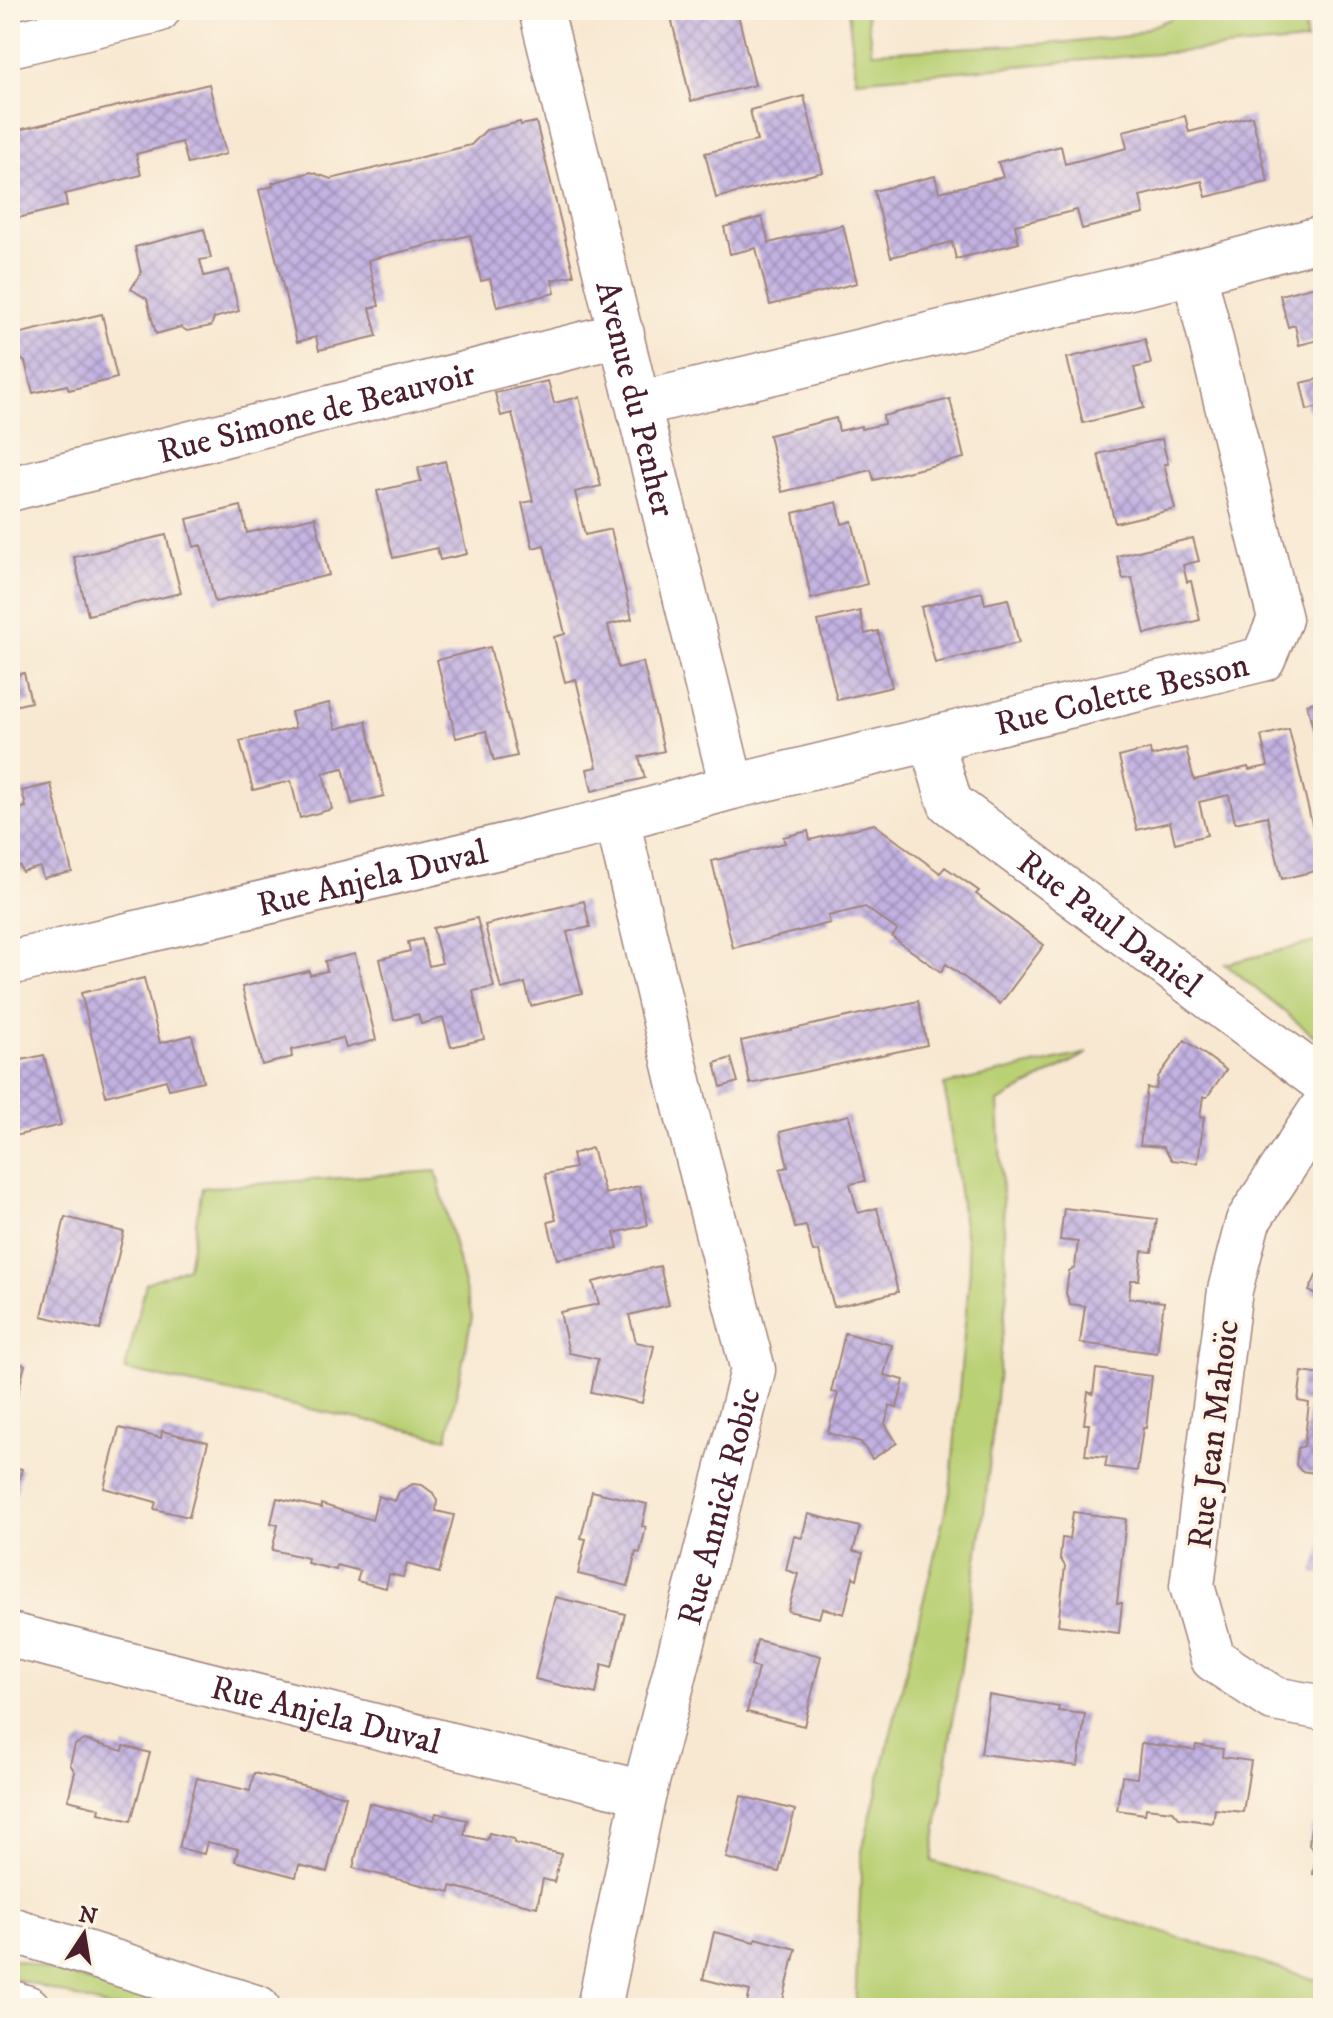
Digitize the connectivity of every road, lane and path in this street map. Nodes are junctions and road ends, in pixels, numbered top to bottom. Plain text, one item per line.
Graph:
1 (158, 10) edge
2 (541, 10) edge
3 (10, 45) edge
4 (1323, 238) edge
5 (1194, 272) junction
6 (622, 334) junction
7 (639, 404) junction
8 (10, 489) edge
9 (931, 740) junction
10 (732, 787) junction
11 (617, 819) junction
12 (10, 963) edge
13 (1323, 1082) edge
14 (1323, 1107) edge
15 (10, 1635) edge
16 (1323, 1708) edge
17 (644, 1793) junction
18 (10, 1929) edge
19 (10, 2002) edge
20 (28, 2008) edge
21 (258, 2008) edge
22 (599, 2008) edge

1 - 3 street
2 - 6 street, Avenue du Penher
4 - 5 street
5 - 7 street
5 - 9 street, Rue Colette Besson
6 - 7 street, Avenue du Penher
6 - 8 street, Rue Simone de Beauvoir
7 - 10 street, Avenue du Penher
9 - 10 street, Rue Colette Besson
9 - 13 street, Rue Paul Daniel
10 - 11 street, Rue Anjela Duval
11 - 12 street, Rue Anjela Duval
11 - 17 street, Rue Annick Robic
14 - 16 street, Rue Jean Mahoïc
15 - 17 street, Rue Anjela Duval
17 - 22 street, Rue Annick Robic
18 - 21 street
19 - 20 street

